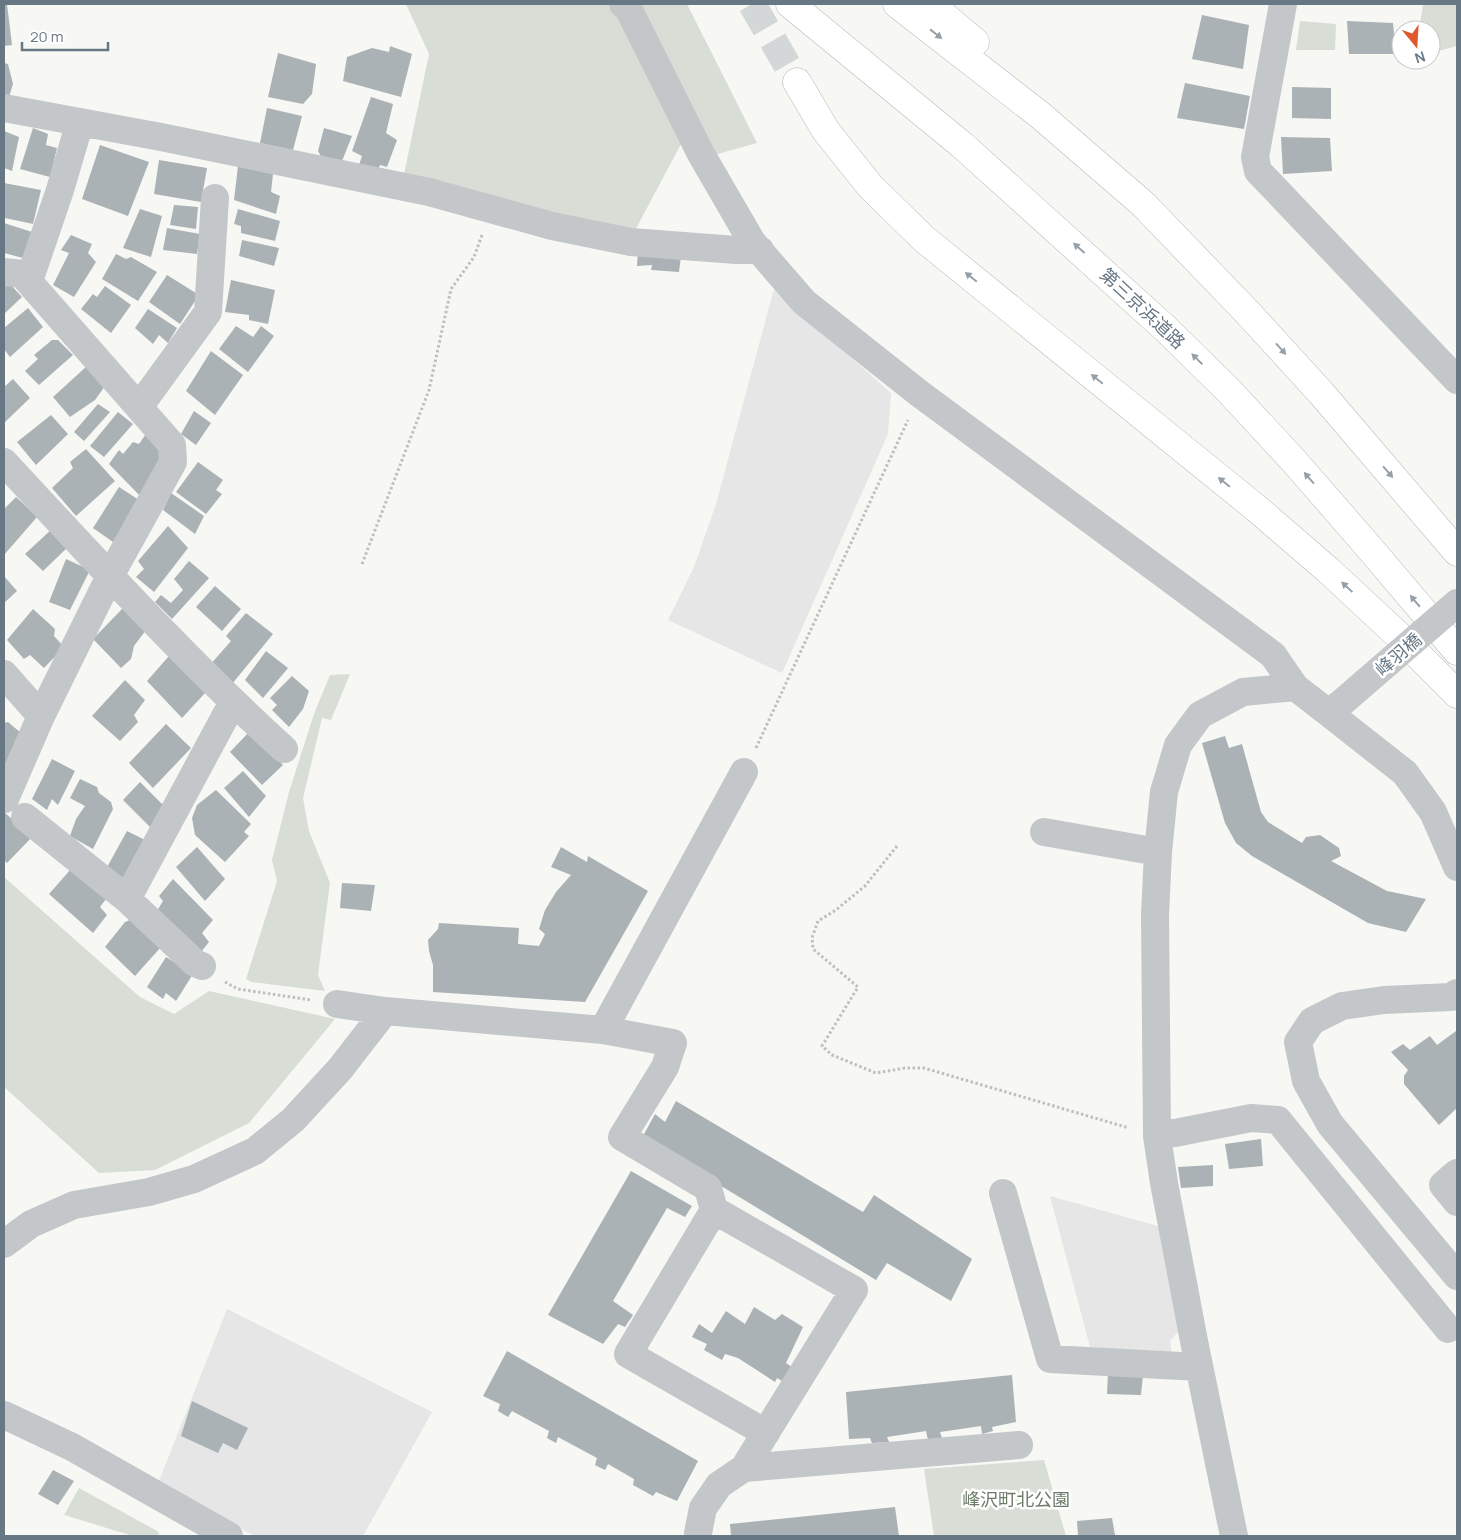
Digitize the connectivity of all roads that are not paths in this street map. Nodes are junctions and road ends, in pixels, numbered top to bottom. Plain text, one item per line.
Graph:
1 (623, 4) edge
2 (790, 4) edge
3 (898, 4) edge
4 (930, 4) edge
5 (1284, 4) edge
6 (797, 82) tunnel mouth
7 (4, 108) edge
8 (80, 122) junction
9 (215, 198) dead end
10 (760, 250) junction
11 (16, 277) edge
12 (1248, 313) junction
13 (1457, 380) edge
14 (139, 407) junction
15 (4, 462) edge
16 (1457, 552) edge
17 (110, 576) junction
18 (1457, 603) edge
19 (1457, 651) edge
20 (4, 674) edge
21 (1295, 687) junction
22 (1457, 694) edge
23 (233, 702) junction
24 (1334, 710) junction
25 (41, 716) junction
26 (284, 749) dead end
27 (744, 772) road end
28 (4, 799) edge
29 (25, 817) dead end
30 (1044, 832) dead end
31 (1158, 852) junction
32 (1457, 867) edge
33 (127, 899) junction
34 (202, 966) road end
35 (1457, 993) edge
36 (337, 1004) road end
37 (385, 1011) junction
38 (603, 1030) junction
39 (1157, 1134) junction
40 (1457, 1173) edge
41 (1003, 1193) dead end
42 (1457, 1202) edge
43 (714, 1210) junction
44 (4, 1244) edge
45 (1457, 1276) edge
46 (1448, 1329) dead end
47 (1199, 1367) junction
48 (4, 1415) edge
49 (766, 1433) junction
50 (1020, 1446) dead end
51 (744, 1468) junction
52 (229, 1536) edge
53 (698, 1536) edge
54 (1234, 1536) edge

1 - 10 street
19 -> 2 highway, 第三京浜道路
3 -> 12 highway
4 - 12 highway
5 - 13 street
22 -> 6 highway
7 - 8 street
8 - 10 street
8 - 11 street
9 - 14 street
10 - 21 street
11 - 14 street
12 -> 16 highway
14 - 17 street
15 - 17 street
17 - 23 street
17 - 25 street
18 - 24 street, 峰羽橋, bridge
20 - 25 street
21 - 24 street
21 - 31 street
23 - 26 street
23 - 33 street
24 - 32 street
25 - 28 street
27 - 38 street
29 - 33 street
30 - 31 street
31 - 39 street
33 - 34 street
35 - 45 street
36 - 37 street
37 - 38 street
37 - 44 street
38 - 43 street
39 - 46 street
39 - 47 street
40 - 42 street
41 - 47 street
43 - 49 street
43 - 49 street
47 - 54 street
48 - 52 street
49 - 51 street
50 - 51 street
51 - 53 street

